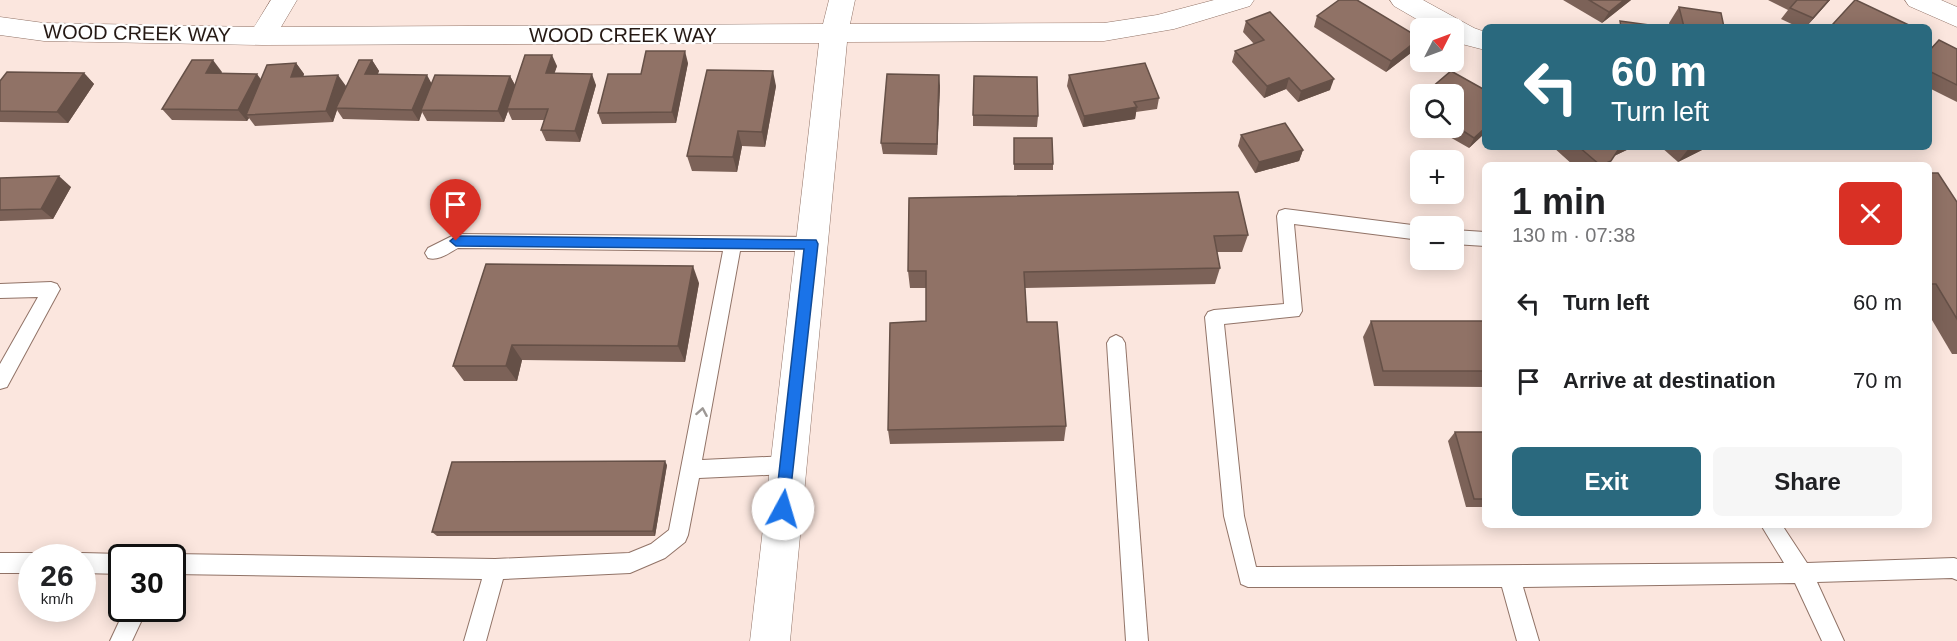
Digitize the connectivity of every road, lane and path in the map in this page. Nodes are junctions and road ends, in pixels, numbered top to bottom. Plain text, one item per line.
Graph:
1 (284, 0) edge
2 (842, 0) edge
3 (1241, 0) edge
4 (1403, 0) edge
5 (1918, 0) edge
6 (1434, 18) edge
7 (1957, 18) edge
8 (0, 26) edge
9 (834, 34) junction
10 (1464, 35) edge
11 (262, 36) junction
12 (1482, 40) edge
13 (1410, 232) edge
14 (1464, 238) edge
15 (1482, 239) edge
16 (733, 244) junction
17 (811, 244) junction
18 (434, 253) dead end
19 (0, 291) edge
20 (1116, 343) dead end
21 (0, 381) edge
22 (787, 465) junction
23 (691, 469) junction
24 (1773, 528) edge
25 (0, 563) edge
26 (18, 563) edge
27 (186, 564) edge
28 (495, 569) junction
29 (1957, 570) edge
30 (1802, 574) junction
31 (1510, 578) junction
32 (129, 622) edge
33 (121, 641) edge
34 (476, 641) edge
35 (770, 641) edge
36 (1137, 641) edge
37 (1527, 641) edge
38 (1833, 641) edge

1 - 11 street
2 - 9 street
3 - 9 street, WOOD CREEK WAY
4 - 6 street
5 - 7 street
8 - 11 street, WOOD CREEK WAY
9 - 11 street, WOOD CREEK WAY
9 - 17 street
10 - 12 street
13 - 31 lane
14 - 15 lane
16 - 17 lane
16 - 18 lane
23 -> 16 lane
17 - 22 street
19 - 21 lane
20 - 36 lane
22 - 23 lane
22 - 35 street
23 - 28 lane
24 - 30 lane
25 - 26 lane
27 - 28 lane
28 - 34 lane
29 - 30 lane
30 - 31 lane
30 - 38 lane
31 - 37 lane
32 - 33 lane

